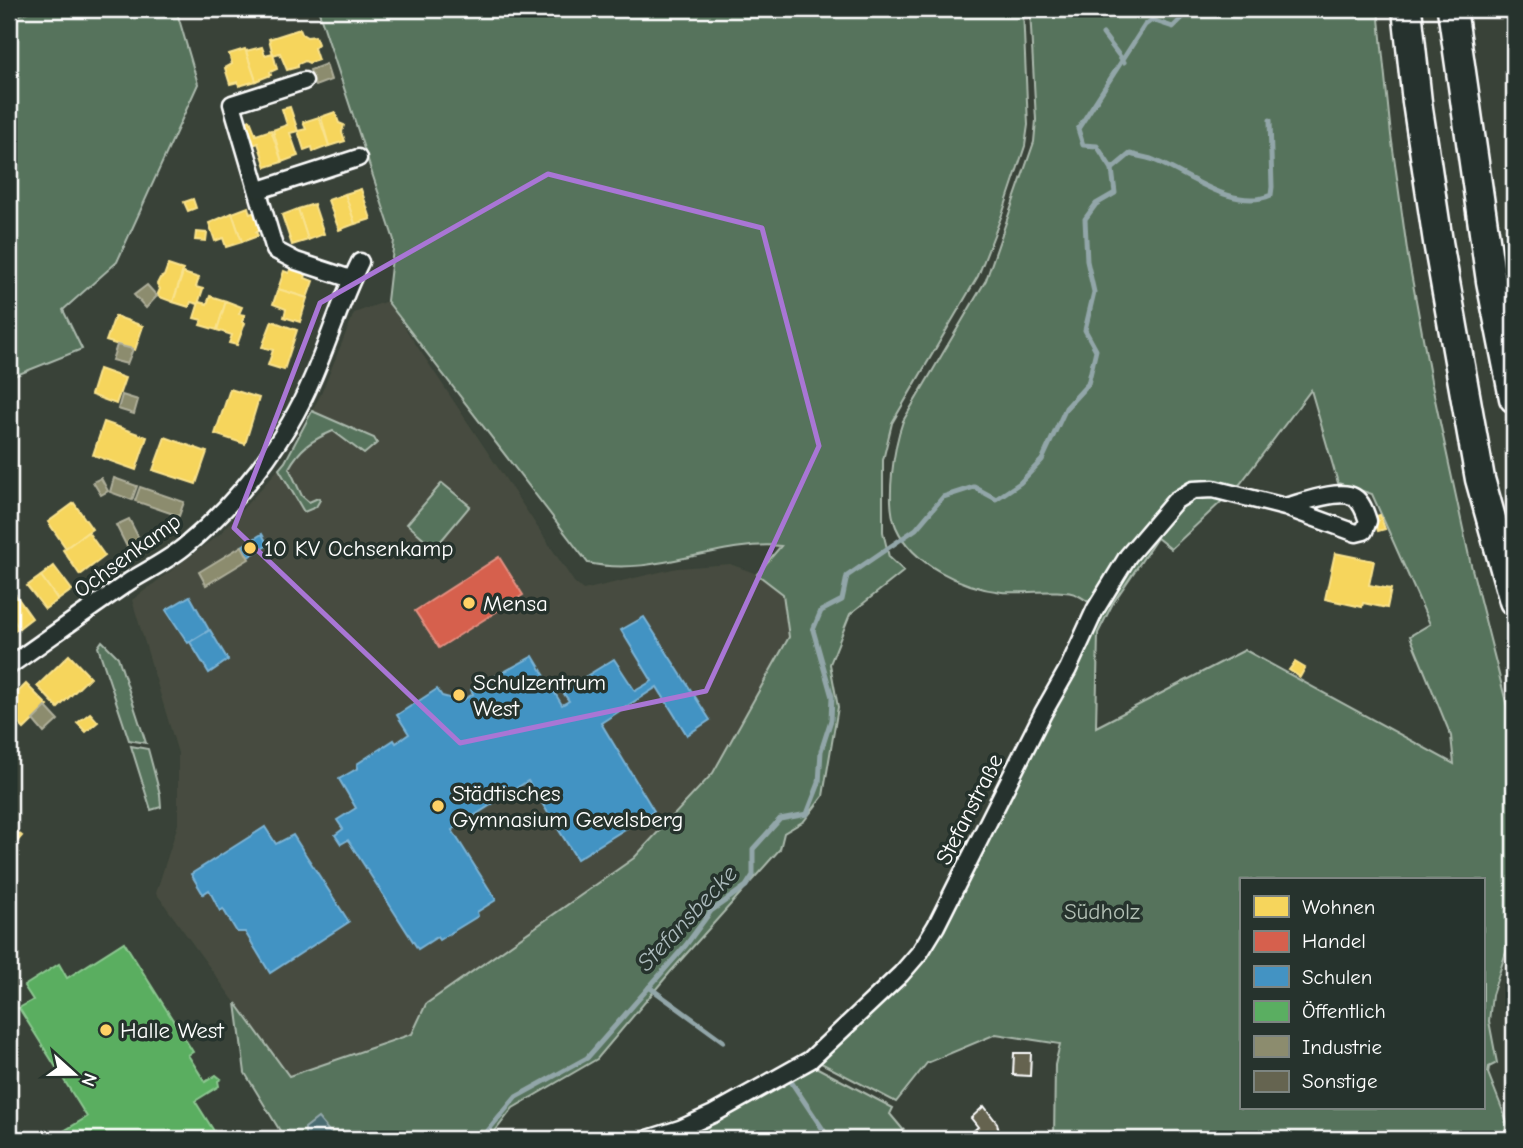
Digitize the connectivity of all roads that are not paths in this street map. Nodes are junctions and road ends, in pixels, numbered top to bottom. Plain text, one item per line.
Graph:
1 (1407, 9) edge
2 (1452, 9) edge
3 (304, 81) dead end
4 (358, 158) dead end
5 (259, 190) junction
6 (360, 262) dead end
7 (351, 279) junction
8 (1514, 398) edge
9 (1285, 507) dead end
10 (1514, 601) edge
11 (9, 666) edge
12 (648, 1139) edge

1 - 10 highway
2 - 8 highway
3 - 5 street
4 - 5 street
5 - 7 street
6 - 7 street, Ochsenkamp
7 - 11 street, Ochsenkamp
9 - 12 street, Stefanstraße

